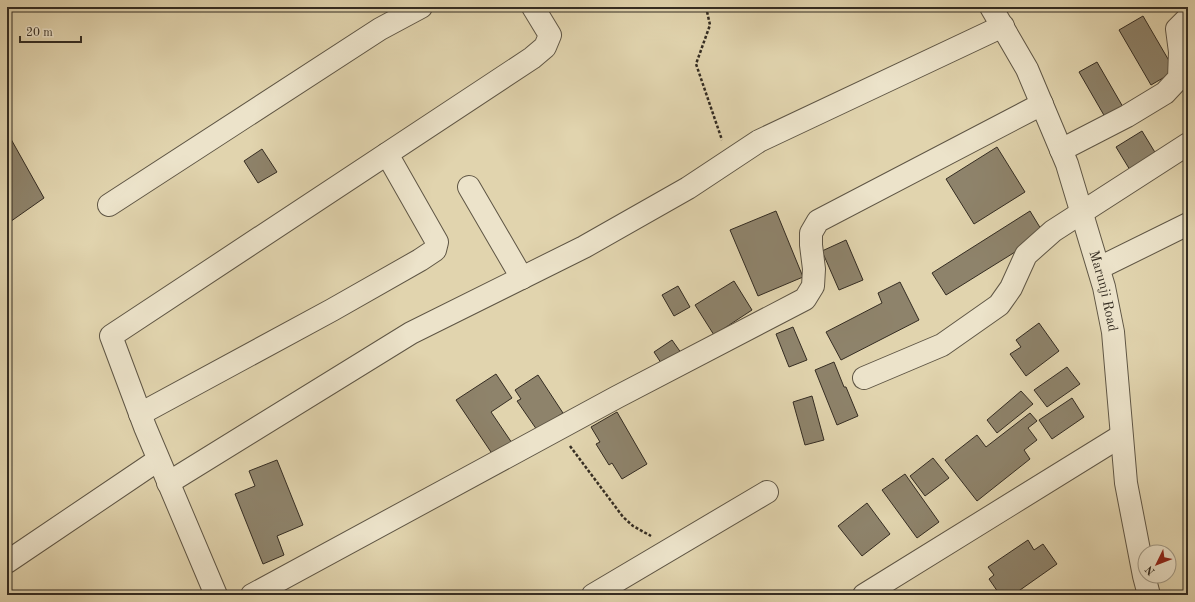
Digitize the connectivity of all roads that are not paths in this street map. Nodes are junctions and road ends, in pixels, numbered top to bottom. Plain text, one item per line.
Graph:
1 (421, 7) edge
2 (533, 7) edge
3 (991, 7) edge
4 (1188, 18) edge
5 (1003, 26) junction
6 (1042, 104) junction
7 (1188, 144) edge
8 (1061, 150) junction
9 (387, 154) junction
10 (468, 187) dead end
11 (110, 205) dead end
12 (1082, 213) junction
13 (1188, 224) edge
14 (1099, 268) junction
15 (522, 278) junction
16 (864, 378) dead end
17 (140, 414) junction
18 (1121, 436) junction
19 (158, 460) junction
20 (168, 483) junction
21 (767, 492) dead end
22 (7, 562) edge
23 (216, 595) edge
24 (252, 595) edge
25 (593, 595) edge
26 (864, 595) edge
27 (1149, 595) edge

1 - 11 street
2 - 9 street
3 - 5 street, Marunji Road
4 - 8 street
5 - 6 street, Marunji Road
5 - 15 street
6 - 8 street, Marunji Road
6 - 24 street
7 - 12 street
8 - 12 street, Marunji Road
9 - 17 street
9 - 17 street
10 - 15 street
12 - 14 street, Marunji Road
12 - 16 street
13 - 14 street
14 - 18 street, Marunji Road
15 - 20 street
17 - 19 street
18 - 26 street
18 - 27 street, Marunji Road
19 - 20 street
19 - 22 street
20 - 23 street
21 - 25 street

